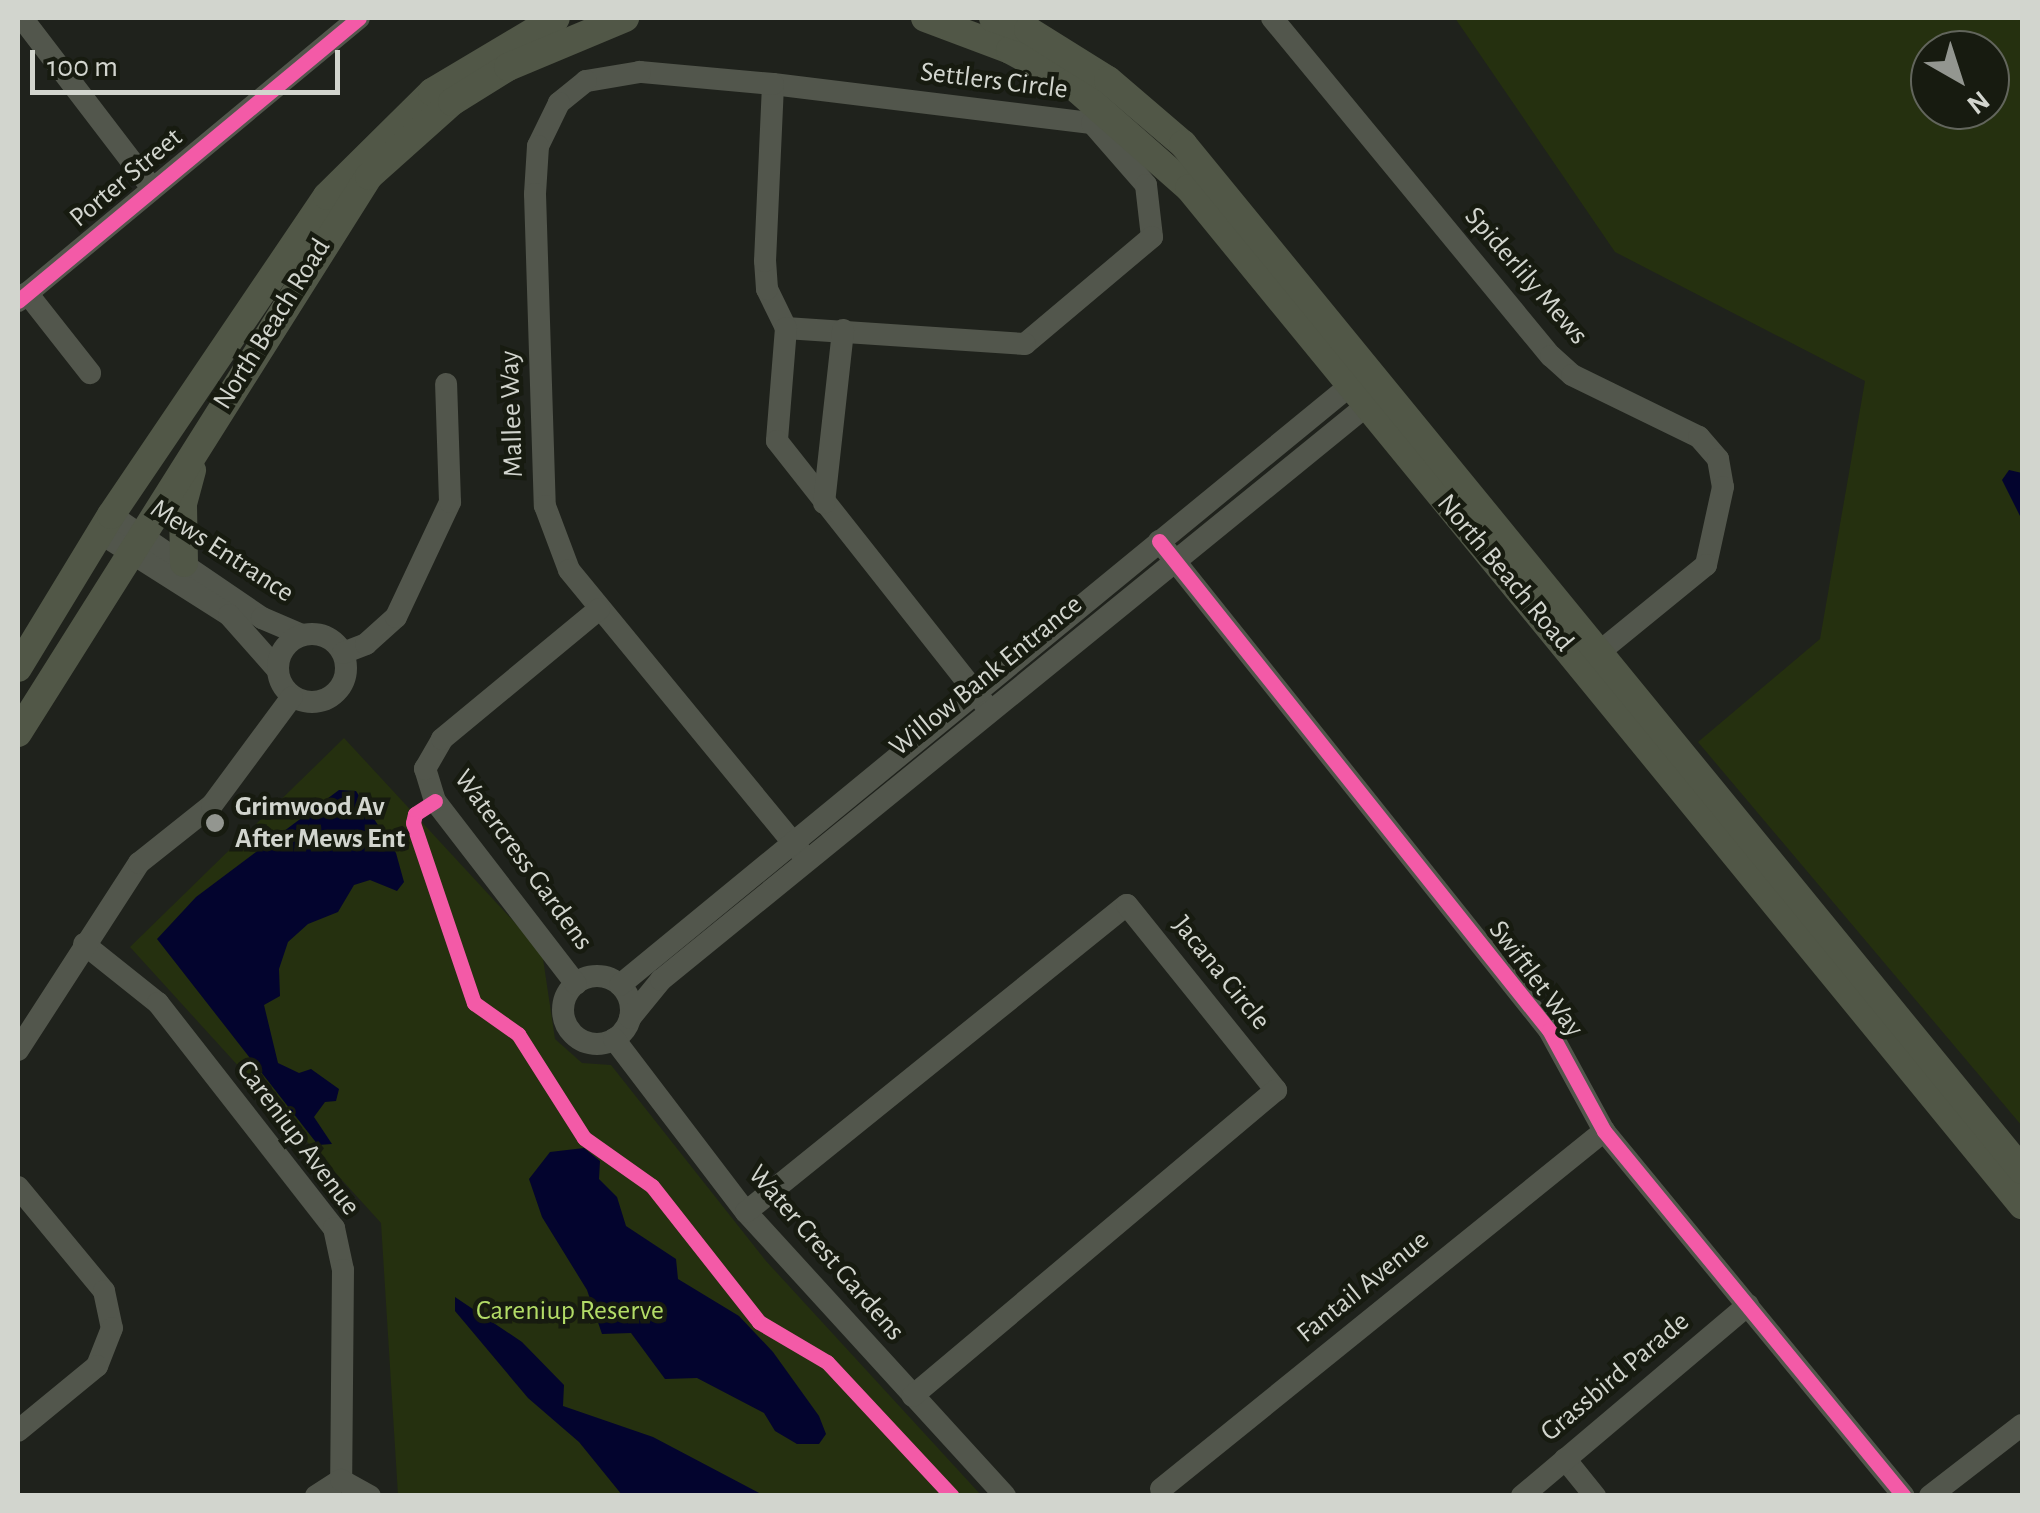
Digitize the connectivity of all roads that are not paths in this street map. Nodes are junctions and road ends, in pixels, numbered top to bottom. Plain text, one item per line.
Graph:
1 (22, 18) edge
2 (358, 18) edge
3 (556, 18) edge
4 (626, 18) edge
5 (925, 18) edge
6 (992, 18) edge
7 (1272, 18) edge
8 (773, 84) junction
9 (152, 188) junction
10 (22, 297) edge
11 (786, 328) junction
12 (843, 330) junction
13 (90, 372) dead end
14 (446, 384) dead end
15 (1370, 385) junction
16 (200, 440) junction
17 (824, 503) junction
18 (106, 524) junction
19 (1159, 541) junction
20 (137, 544) junction
21 (1175, 562) junction
22 (184, 563) junction
23 (599, 608) junction
24 (302, 636) junction
25 (343, 654) junction
26 (1591, 659) junction
27 (18, 668) edge
28 (277, 669) junction
29 (975, 690) junction
30 (292, 696) junction
31 (990, 711) junction
32 (18, 733) edge
33 (790, 839) junction
34 (807, 860) junction
35 (84, 944) junction
36 (576, 984) junction
37 (620, 985) junction
38 (630, 1018) junction
39 (614, 1040) junction
40 (18, 1050) edge
41 (1604, 1131) junction
42 (2022, 1170) edge
43 (18, 1188) edge
44 (2022, 1204) edge
45 (746, 1212) junction
46 (1748, 1305) junction
47 (913, 1396) junction
48 (2022, 1425) edge
49 (18, 1431) edge
50 (1565, 1459) junction
51 (341, 1480) junction
52 (1161, 1490) dead end
53 (316, 1496) edge
54 (370, 1496) edge
55 (1005, 1496) edge
56 (1522, 1496) edge
57 (1595, 1496) edge
58 (1904, 1496) edge
59 (1930, 1496) edge

1 - 9 street
2 - 9 street, Porter Street
3 - 18 main road, North Beach Road
4 - 16 main road, North Beach Road
5 - 15 main road, North Beach Road
6 - 15 main road, North Beach Road
7 - 26 street, Spiderlily Mews
8 - 11 street
8 - 12 street, Settlers Circle
8 - 23 street, Mallee Way
9 - 10 street, Porter Street
10 - 13 street
11 - 12 street, Settlers Circle
11 - 17 street
12 - 17 street
14 - 25 street
15 - 19 street, Willow Bank Entrance
15 - 21 street, Willow Bank Entrance
15 - 26 main road, North Beach Road
16 - 20 main road, North Beach Road
16 - 22 main road
17 - 29 street
18 - 20 street, Mews Entrance
18 - 27 main road, North Beach Road
19 - 21 street, Swiftlet Way
19 - 29 street, Willow Bank Entrance
20 - 22 street, Mews Entrance
20 - 28 street, Mews Entrance
20 - 32 main road, North Beach Road
21 - 31 street, Willow Bank Entrance
21 - 41 street, Swiftlet Way
22 - 24 street, Mews Entrance
23 - 33 street, Mallee Way
23 - 36 street, Watercress Gardens
24 - 25 street
24 - 28 street
25 - 30 street
26 - 42 main road, North Beach Road
26 - 44 main road, North Beach Road
28 - 30 street
29 - 31 street
29 - 33 street, Willow Bank Entrance
30 - 35 street
31 - 34 street, Willow Bank Entrance
33 - 34 street, Mallee Way
33 - 37 street, Willow Bank Entrance
34 - 38 street, Willow Bank Entrance
35 - 40 street
35 - 51 street, Careniup Avenue
36 - 37 street
36 - 39 street
37 - 38 street
38 - 39 street
39 - 45 street, Water Crest Gardens
41 - 46 street, Swiftlet Way
41 - 52 street, Fantail Avenue
43 - 49 street
45 - 47 street, Water Crest Gardens
45 - 47 street, Jacana Circle
46 - 50 street, Grassbird Parade
46 - 58 street, Swiftlet Way
47 - 55 street, Water Crest Gardens
48 - 59 street
50 - 56 street, Grassbird Parade
50 - 57 street
51 - 53 street
51 - 54 street

